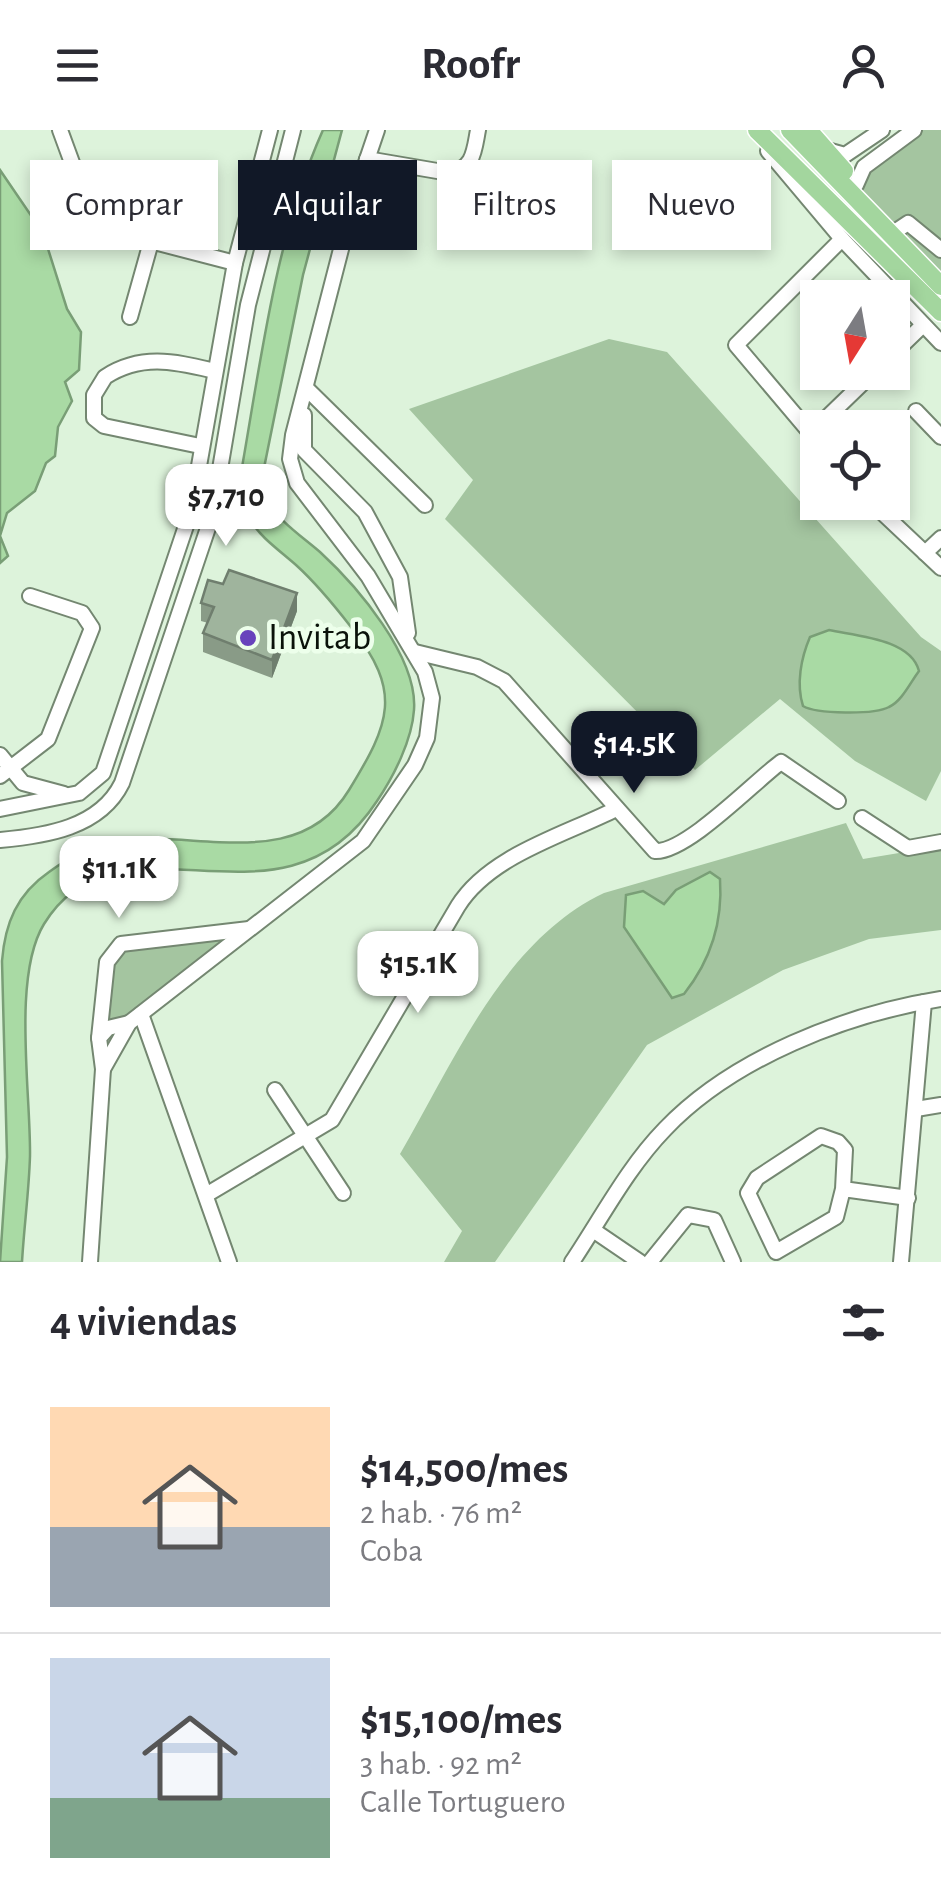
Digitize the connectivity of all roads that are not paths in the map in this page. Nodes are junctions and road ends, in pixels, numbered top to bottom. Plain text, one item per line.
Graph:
1 (60, 130) edge
2 (270, 130) edge
3 (293, 130) edge
4 (377, 130) edge
5 (478, 130) edge
6 (754, 130) edge
7 (790, 130) edge
8 (808, 130) edge
9 (882, 130) edge
10 (914, 130) edge
11 (824, 148) junction
12 (366, 159) junction
13 (71, 160) edge
14 (850, 197) junction
15 (890, 235) junction
16 (842, 239) junction
17 (148, 250) edge
18 (182, 250) edge
19 (941, 250) edge
20 (235, 263) junction
21 (941, 286) edge
22 (941, 312) edge
23 (130, 317) dead end
24 (924, 325) junction
25 (910, 338) edge
26 (941, 343) edge
27 (215, 370) junction
28 (306, 389) junction
29 (858, 390) edge
30 (839, 410) edge
31 (916, 411) dead end
32 (800, 421) edge
33 (941, 437) edge
34 (200, 446) junction
35 (425, 504) dead end
36 (191, 511) junction
37 (212, 516) junction
38 (889, 520) edge
39 (941, 538) edge
40 (385, 551) junction
41 (925, 553) junction
42 (360, 567) junction
43 (941, 568) edge
44 (30, 596) dead end
45 (415, 652) junction
46 (138, 662) junction
47 (161, 670) junction
48 (0, 756) edge
49 (10, 774) edge
50 (69, 796) junction
51 (838, 801) dead end
52 (1, 809) edge
53 (616, 809) junction
54 (862, 818) dead end
55 (0, 840) edge
56 (941, 842) edge
57 (250, 930) junction
58 (941, 999) edge
59 (924, 1002) junction
60 (135, 1019) junction
61 (99, 1038) junction
62 (104, 1069) junction
63 (275, 1090) dead end
64 (941, 1106) edge
65 (916, 1109) junction
66 (306, 1138) junction
67 (843, 1190) junction
68 (343, 1193) dead end
69 (206, 1195) junction
70 (908, 1198) junction
71 (593, 1230) junction
72 (90, 1262) edge
73 (229, 1262) edge
74 (572, 1262) edge
75 (640, 1262) edge
76 (650, 1262) edge
77 (734, 1262) edge
78 (901, 1262) edge

1 - 13 street
2 - 20 street
3 - 37 street
4 - 12 street
5 - 12 street
6 - 14 main road
6 - 16 street
7 - 14 main road
8 - 11 main road
9 - 11 street
10 - 14 street
11 - 14 main road
12 - 28 street
14 - 15 main road
14 - 22 main road
15 - 19 street
15 - 21 main road
16 - 24 street
16 - 32 street
17 - 23 street
18 - 20 street
20 - 27 street
24 - 25 street
24 - 26 street
27 - 34 street
27 - 34 street
28 - 35 street
28 - 40 street
28 - 42 street
29 - 30 street
31 - 33 street
34 - 36 street
36 - 37 street
36 - 46 street
37 - 47 street
38 - 41 street
39 - 41 street
40 - 42 street
40 - 45 street
41 - 43 street
42 - 45 street
44 - 49 street
45 - 53 street
45 - 57 street
46 - 47 street
46 - 50 street
47 - 55 street
48 - 49 street
49 - 50 street
49 - 52 street
50 - 52 street
51 - 53 street
53 - 66 street
54 - 56 street
57 - 60 street
57 - 61 street
58 - 59 street
59 - 65 street
59 - 71 street
60 - 61 street
60 - 62 street
60 - 69 street
61 - 62 street
62 - 72 street
63 - 66 street
64 - 65 street
65 - 70 street
66 - 68 street
66 - 69 street
67 - 67 street
67 - 70 street
69 - 73 street
70 - 78 street
71 - 74 street
71 - 75 street
76 - 77 street

